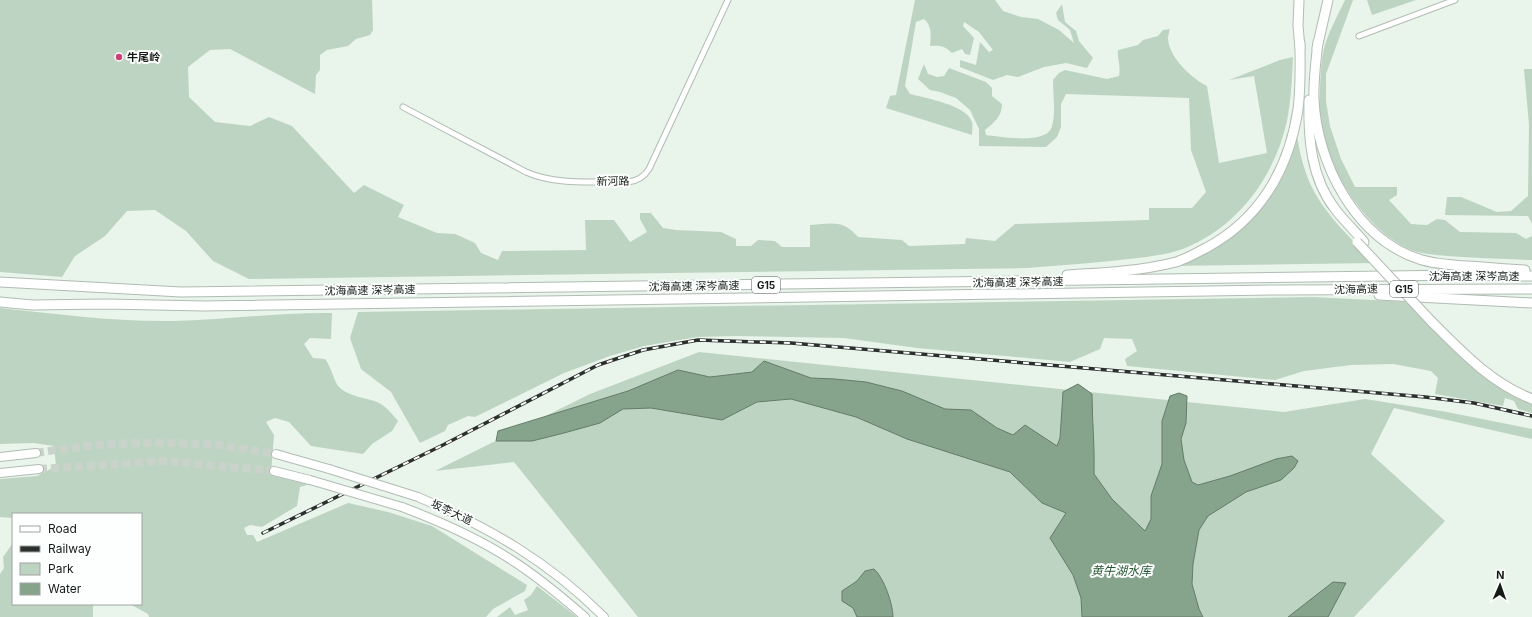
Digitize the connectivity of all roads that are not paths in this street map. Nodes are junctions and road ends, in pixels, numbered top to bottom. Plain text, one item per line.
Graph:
1 (728, 0) edge
2 (1299, 0) edge
3 (1328, 0) edge
4 (1455, 0) edge
5 (1359, 36) dead end
6 (1318, 42) junction
7 (1300, 43) junction
8 (402, 107) dead end
9 (1361, 242) junction
10 (1532, 271) edge
11 (0, 276) edge
12 (1532, 276) edge
13 (0, 282) edge
14 (943, 282) junction
15 (50, 285) junction
16 (1532, 289) edge
17 (1276, 290) junction
18 (0, 302) edge
19 (1532, 303) edge
20 (1435, 321) junction
21 (1532, 393) edge
22 (1532, 399) edge
23 (36, 453) tunnel mouth
24 (276, 454) tunnel mouth
25 (0, 457) edge
26 (39, 469) tunnel mouth
27 (274, 471) tunnel mouth
28 (0, 473) edge
29 (585, 617) edge
30 (604, 617) edge

1 - 8 street, 新河路
2 - 7 highway
3 - 6 highway
4 - 5 street
6 - 9 highway
6 - 10 highway
7 - 9 highway
7 - 14 highway
9 - 20 highway
11 - 15 highway
12 - 14 highway, 沈海高速 深岑高速 / G15
13 - 15 highway, 沈海高速 深岑高速 / G15
14 - 15 highway, 沈海高速 深岑高速 / G15
16 - 17 highway, 沈海高速 / G15
17 - 18 highway, 沈海高速 深岑高速 / G15
17 - 19 highway
20 - 21 highway
20 - 22 highway
23 - 25 main road
24 - 30 main road, 坂李大道, bridge
26 - 28 main road
27 - 29 main road, 坂李大道, bridge

